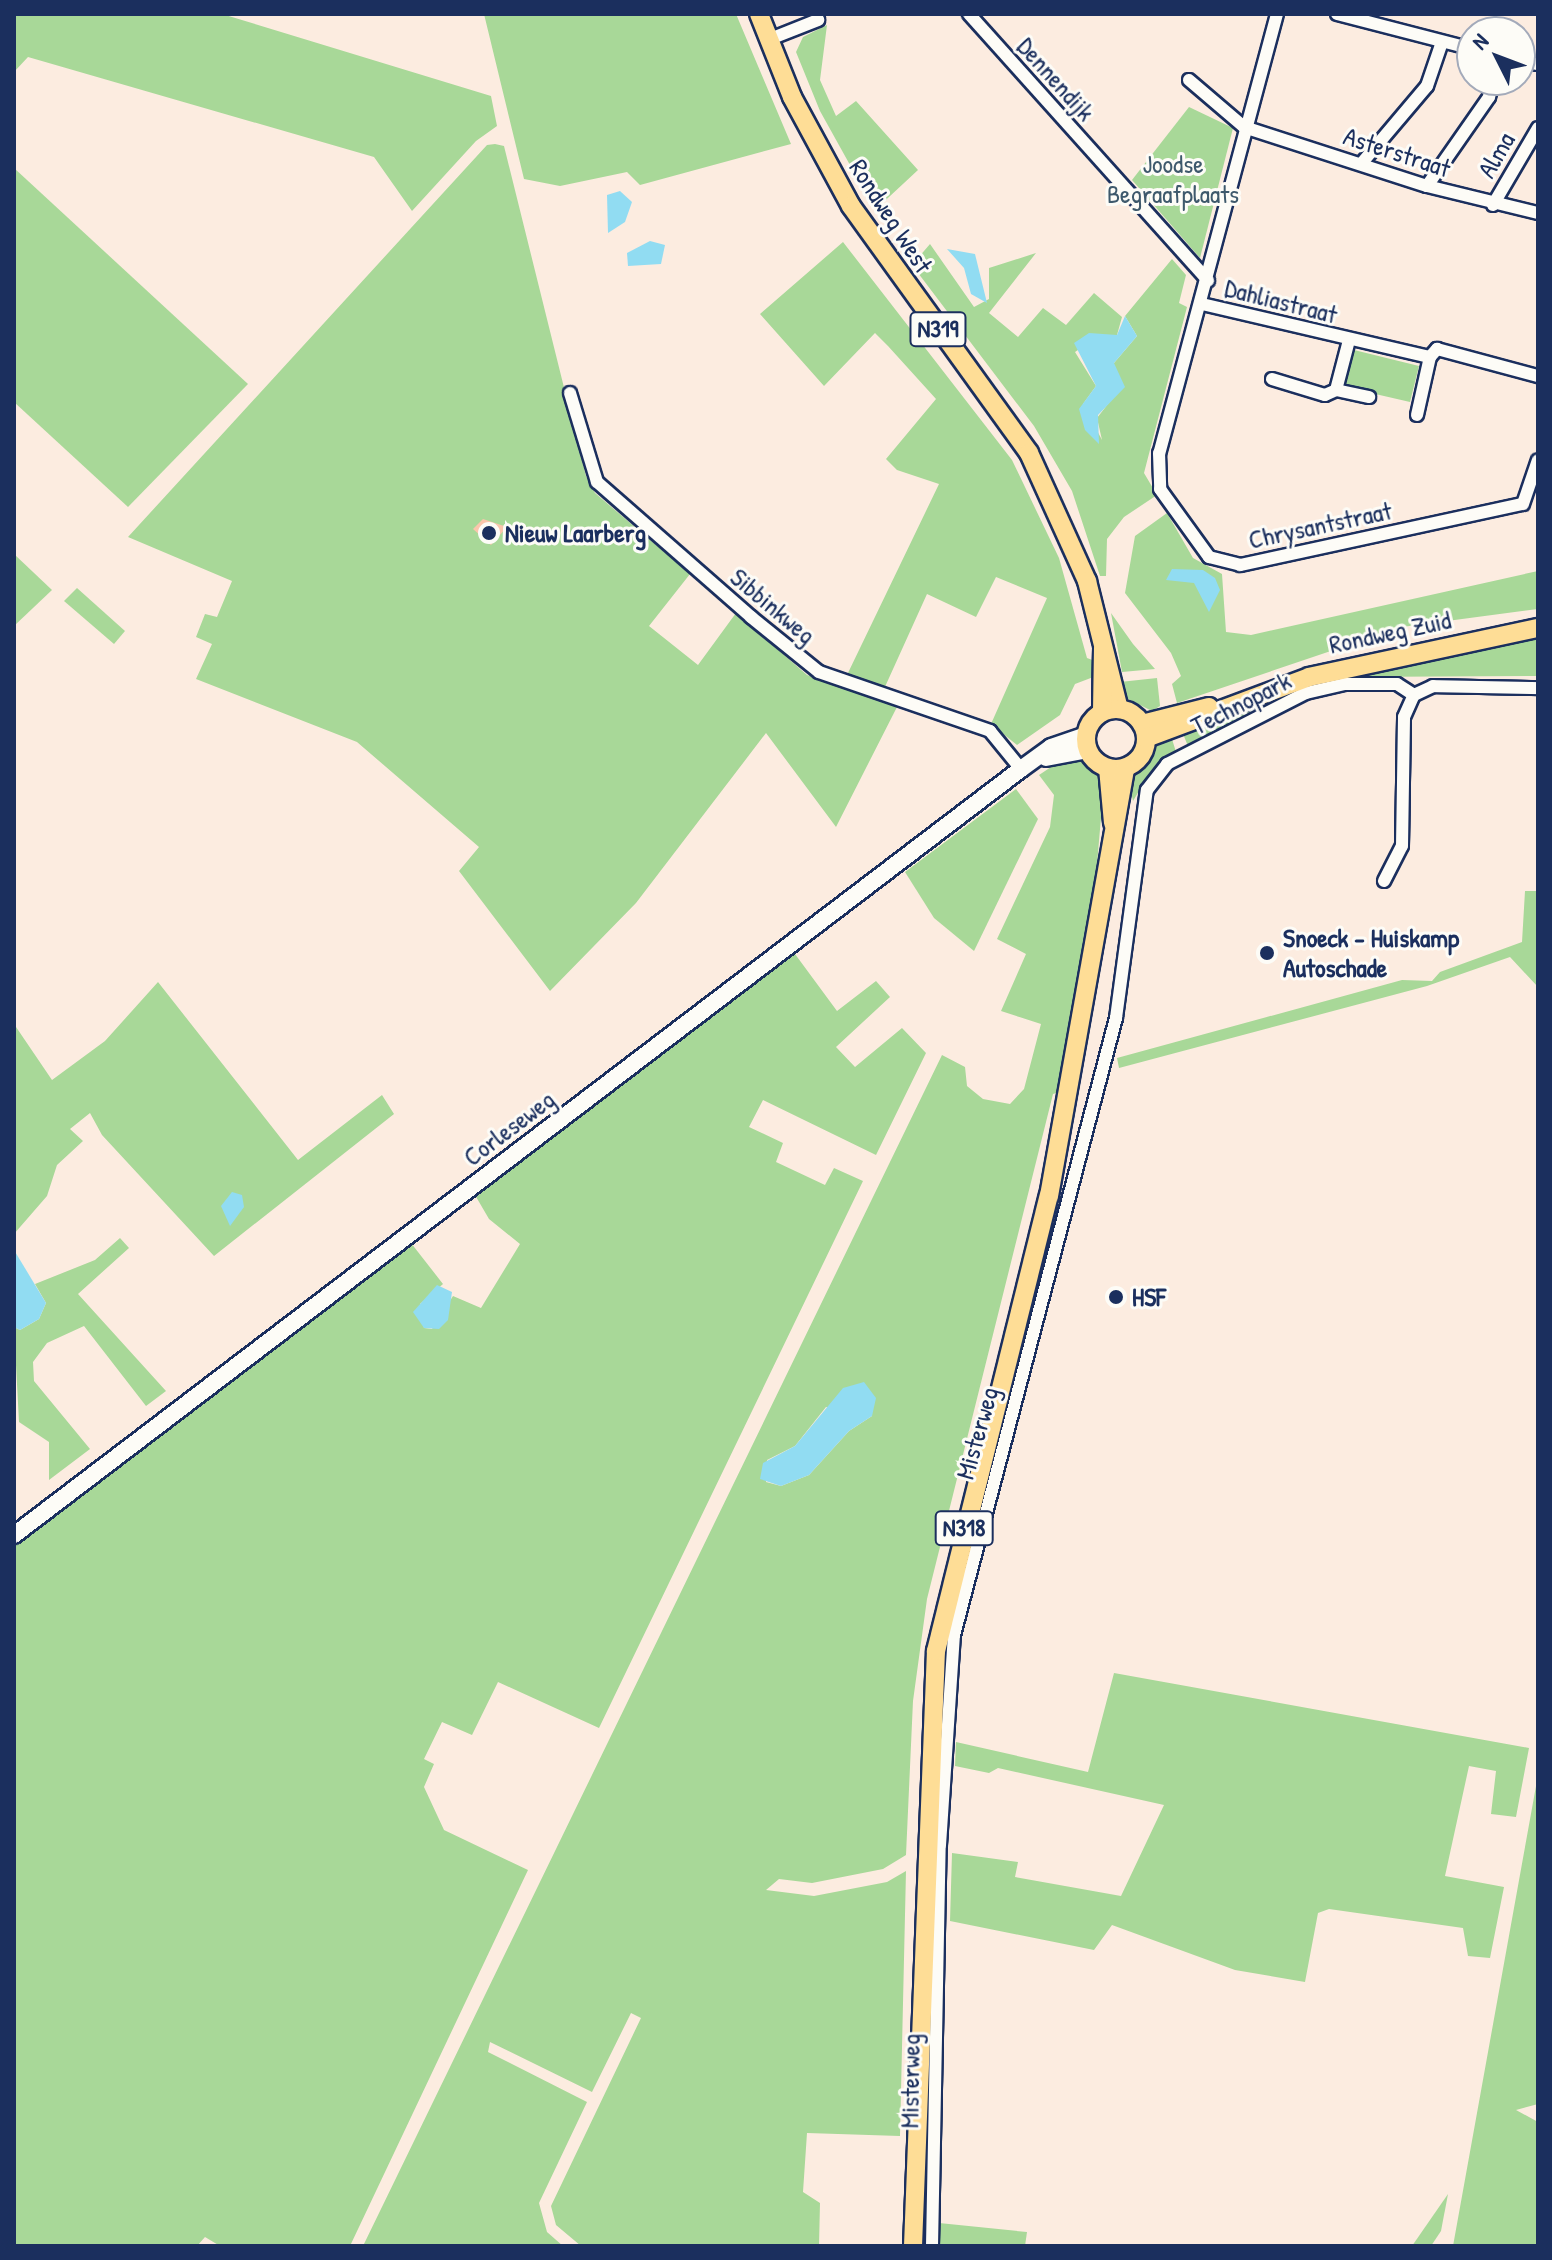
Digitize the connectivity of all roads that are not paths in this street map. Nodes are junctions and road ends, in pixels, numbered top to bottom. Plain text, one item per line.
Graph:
1 (759, 14) edge
2 (833, 14) edge
3 (969, 14) edge
4 (1277, 14) edge
5 (1337, 14) edge
6 (818, 17) edge
7 (770, 39) junction
8 (1442, 42) junction
9 (1456, 45) edge
10 (1189, 80) dead end
11 (1489, 96) edge
12 (1244, 127) junction
13 (1538, 128) edge
14 (1361, 164) junction
15 (1427, 186) junction
16 (1493, 205) junction
17 (1538, 213) edge
18 (1208, 280) junction
19 (1202, 304) junction
20 (1349, 340) junction
21 (1430, 357) junction
22 (1538, 376) edge
23 (1272, 379) dead end
24 (1336, 390) junction
25 (570, 393) dead end
26 (1369, 397) dead end
27 (1417, 415) dead end
28 (1538, 460) edge
29 (1523, 504) junction
30 (1538, 505) edge
31 (1538, 628) edge
32 (1538, 688) edge
33 (1414, 695) junction
34 (1110, 710) junction
35 (1144, 731) junction
36 (1087, 743) junction
37 (1027, 765) junction
38 (1116, 768) junction
39 (1147, 790) joint
40 (1384, 881) dead end
41 (14, 1535) edge
42 (913, 2246) edge
43 (932, 2246) edge

1 - 7 main road, Rondweg West / N319
2 - 6 street
3 - 18 street, Dennendijk
4 - 12 street
5 - 8 street
6 - 7 street
7 - 34 main road, Rondweg West / N319
8 - 9 street
8 - 14 street
10 - 12 street
11 - 15 street, Alma
12 - 14 street, Asterstraat
12 - 18 street
13 - 16 street, Alma
14 - 15 street, Asterstraat
15 - 16 street, Asterstraat
16 - 17 street, Asterstraat
18 - 19 street
19 - 20 street, Dahliastraat
19 - 29 street, Chrysantstraat
20 - 21 street, Dahliastraat
20 - 24 street, Dahliastraat
21 - 22 street, Dahliastraat
21 - 27 street
23 - 24 street
24 - 26 street
25 - 37 street, Sibbinkweg
28 - 29 street
29 - 30 street, Chrysantstraat
31 - 35 main road, Rondweg Zuid
32 - 33 street, Technopark
33 - 39 street, Technopark
33 - 40 street
34 - 35 main road
34 - 36 main road
35 - 38 main road
36 - 37 main road, Corleseweg
36 - 38 main road
37 - 41 main road, Corleseweg
38 - 42 main road, Misterweg / N318
39 - 43 street, Misterweg

